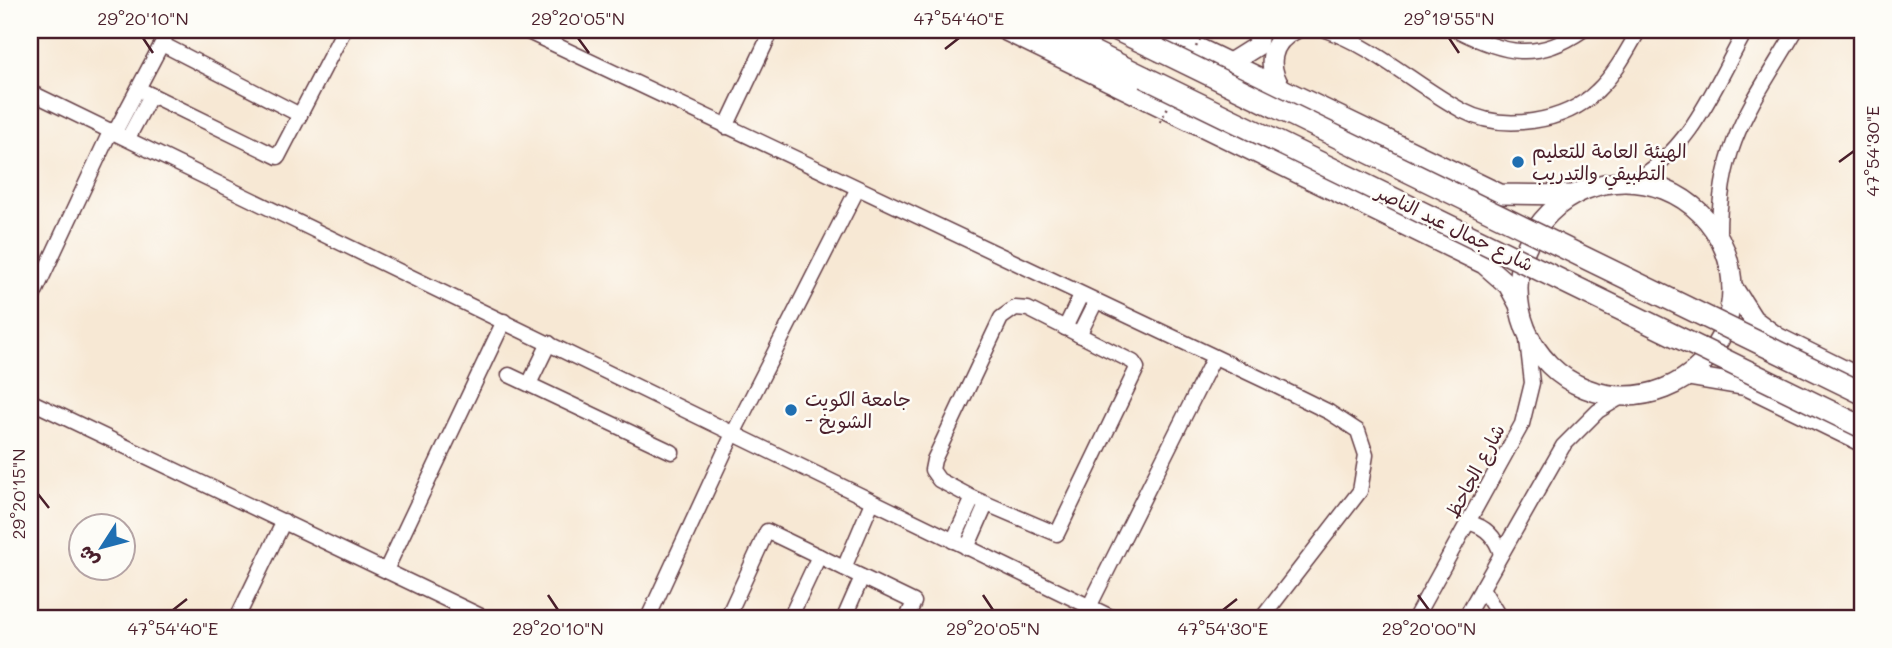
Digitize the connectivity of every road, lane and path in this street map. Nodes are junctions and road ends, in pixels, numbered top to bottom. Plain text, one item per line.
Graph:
1 (169, 30) edge
2 (523, 30) edge
3 (772, 30) edge
4 (1004, 30) edge
5 (1048, 30) edge
6 (1117, 30) edge
7 (1161, 30) edge
8 (1259, 30) edge
9 (1294, 30) edge
10 (1325, 30) edge
11 (1457, 30) edge
12 (1583, 30) edge
13 (1639, 30) edge
14 (1746, 30) edge
15 (1796, 30) edge
16 (341, 31) edge
17 (162, 44) junction
18 (1230, 63) junction
19 (1281, 88) junction
20 (30, 92) edge
21 (145, 92) junction
22 (300, 115) junction
23 (726, 127) junction
24 (118, 134) junction
25 (1633, 181) junction
26 (857, 190) junction
27 (1572, 195) junction
28 (1719, 237) junction
29 (1732, 286) junction
30 (1081, 295) junction
31 (1096, 301) junction
32 (30, 303) edge
33 (1518, 303) junction
34 (504, 321) junction
35 (1065, 328) junction
36 (1526, 331) junction
37 (1079, 335) junction
38 (549, 343) junction
39 (1214, 357) junction
40 (509, 375) dead end
41 (1688, 376) junction
42 (1862, 379) edge
43 (530, 384) junction
44 (1862, 393) edge
45 (1623, 396) junction
46 (30, 401) edge
47 (1862, 427) edge
48 (732, 436) junction
49 (1862, 442) edge
50 (673, 452) dead end
51 (872, 502) junction
52 (979, 502) junction
53 (284, 520) junction
54 (1470, 523) junction
55 (960, 545) junction
56 (1501, 554) junction
57 (819, 556) junction
58 (844, 568) junction
59 (386, 570) junction
60 (862, 577) junction
61 (1482, 588) junction
62 (1089, 607) junction
63 (237, 618) edge
64 (485, 618) edge
65 (648, 618) edge
66 (727, 618) edge
67 (790, 618) edge
68 (844, 618) edge
69 (907, 618) edge
70 (1113, 618) edge
71 (1263, 618) edge
72 (1416, 618) edge
73 (1465, 618) edge
74 (1500, 618) edge

1 - 17 street
2 - 23 street
3 - 23 street
4 - 33 main road
5 - 47 highway, شارع جمال عبد الناصر, bridge
6 - 44 highway, شارع جمال عبد الناصر, bridge
7 - 18 main road
8 - 18 main road
9 - 19 main road
10 - 13 street
11 - 12 street
14 - 25 street
15 - 28 street
16 - 22 street
17 - 21 street
17 - 22 street
18 - 19 main road
19 - 27 main road
20 - 24 street
21 - 22 street
21 - 24 street
23 - 26 street
24 - 32 street
24 - 34 street
25 - 27 main road
25 - 28 main road
26 - 30 street
26 - 48 street
27 - 33 main road
28 - 29 main road
29 - 41 main road
29 - 42 main road
30 - 31 street
30 - 35 street
31 - 37 street
31 - 39 street
33 - 36 main road
34 - 38 street
34 - 59 street
35 - 37 street
35 - 52 street
36 - 45 main road
36 - 54 street, شارع الجاحظ
37 - 52 street
38 - 43 street
38 - 48 street
39 - 62 street
39 - 71 street
40 - 43 street
41 - 45 main road
41 - 49 main road
43 - 50 street
45 - 56 street
46 - 53 street
48 - 51 street
48 - 65 street
51 - 55 street
51 - 58 street
52 - 55 street
53 - 59 street
53 - 63 street
54 - 56 street
54 - 72 street, شارع الجاحظ
55 - 62 street
56 - 61 street
57 - 58 street
57 - 66 street
57 - 67 street
58 - 60 street
59 - 64 street
60 - 68 street
60 - 69 street
61 - 73 street
61 - 74 street
62 - 70 street

